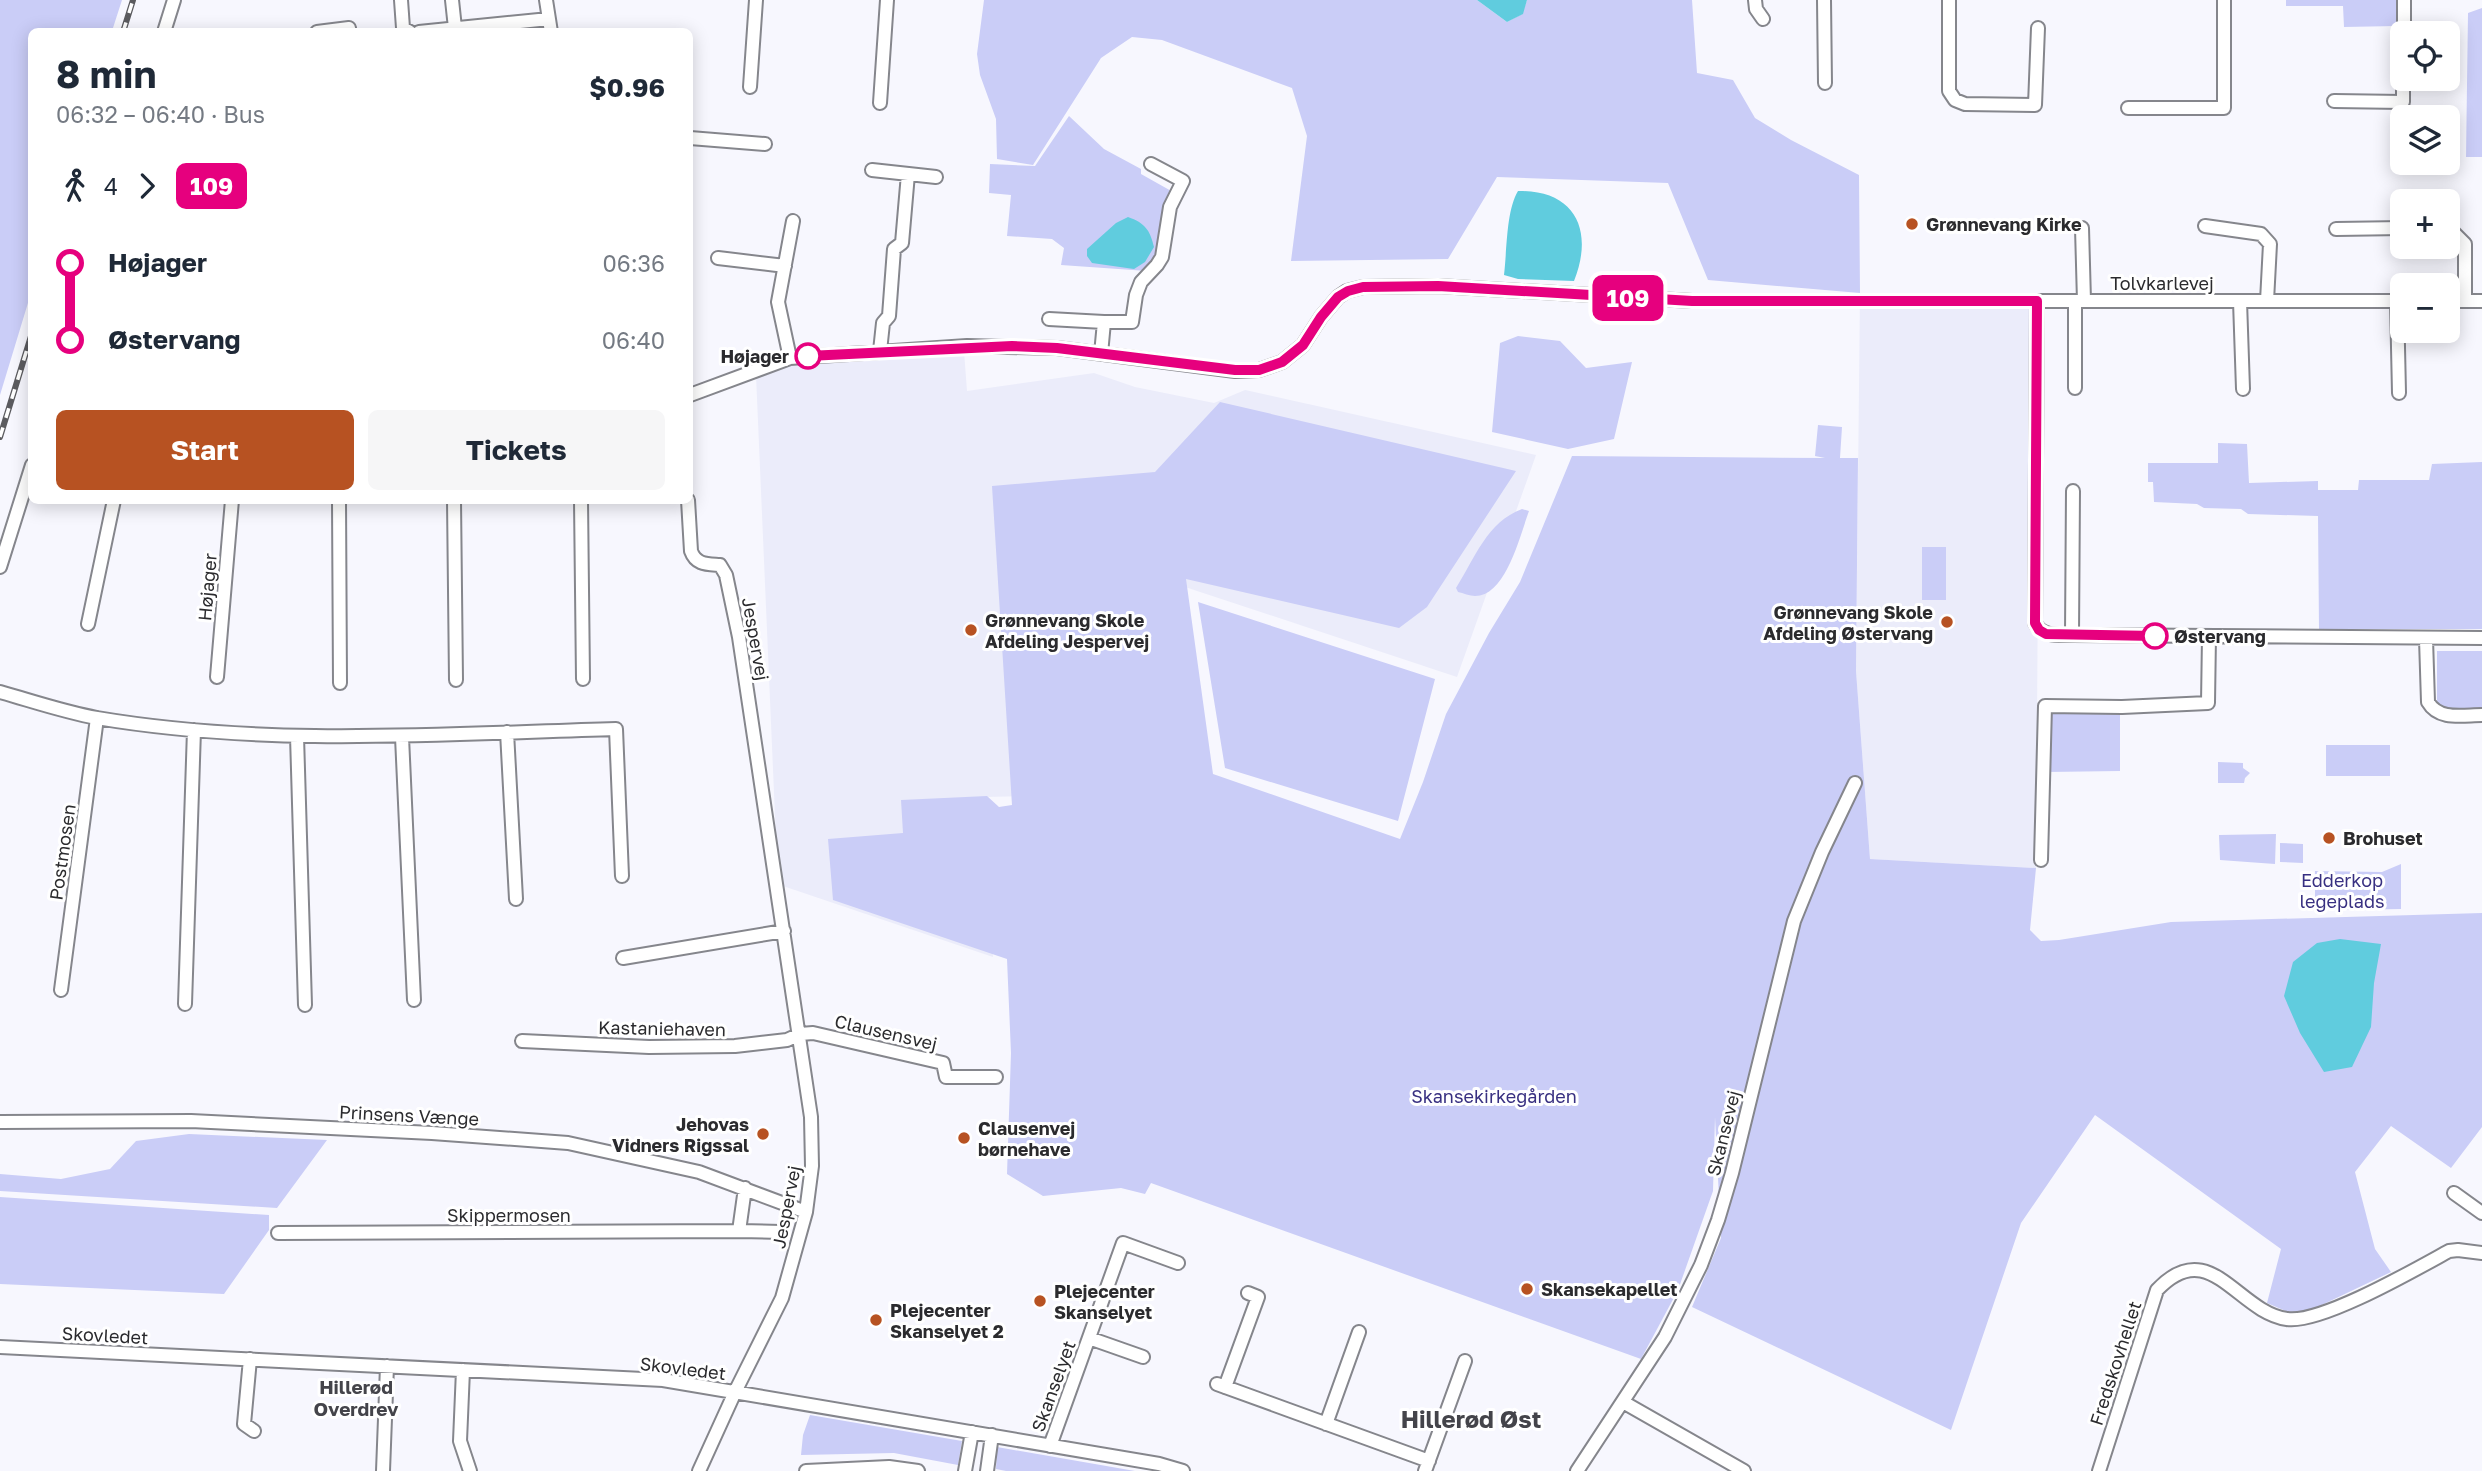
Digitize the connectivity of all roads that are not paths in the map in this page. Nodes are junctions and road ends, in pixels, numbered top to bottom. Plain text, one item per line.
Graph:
1 (174, 0) edge
2 (401, 0) edge
3 (452, 0) edge
4 (546, 0) edge
5 (756, 0) edge
6 (887, 0) edge
7 (1755, 0) edge
8 (1824, 0) edge
9 (1950, 0) edge
10 (2224, 0) edge
11 (2404, 0) edge
12 (1763, 19) dead end
13 (2404, 21) edge
14 (550, 25) edge
15 (165, 28) edge
16 (402, 28) edge
17 (455, 28) joint
18 (2038, 28) dead end
19 (1825, 83) dead end
20 (750, 88) dead end
21 (2403, 91) edge
22 (2334, 101) dead end
23 (880, 103) dead end
24 (2128, 108) dead end
25 (693, 138) edge
26 (765, 144) dead end
27 (1151, 164) dead end
28 (872, 170) dead end
29 (908, 174) junction
30 (936, 177) dead end
31 (793, 221) dead end
32 (2205, 226) dead end
33 (2082, 228) dead end
34 (2390, 228) edge
35 (2336, 229) dead end
36 (2460, 239) edge
37 (718, 258) dead end
38 (785, 266) junction
39 (2037, 301) junction
40 (2080, 301) junction
41 (2240, 301) junction
42 (2267, 301) junction
43 (2390, 301) edge
44 (2460, 301) edge
45 (2465, 301) junction
46 (2482, 301) edge
47 (1049, 318) dead end
48 (1104, 323) junction
49 (2400, 343) edge
50 (880, 351) junction
51 (1101, 354) junction
52 (790, 358) junction
53 (2075, 388) dead end
54 (2243, 389) dead end
55 (2399, 393) dead end
56 (693, 394) edge
57 (28, 478) edge
58 (2073, 491) dead end
59 (113, 504) edge
60 (232, 504) edge
61 (339, 504) edge
62 (454, 504) edge
63 (581, 504) edge
64 (688, 504) edge
65 (0, 567) edge
66 (88, 624) dead end
67 (2072, 635) junction
68 (2209, 636) junction
69 (2482, 638) edge
70 (2426, 639) junction
71 (217, 677) dead end
72 (583, 679) dead end
73 (456, 680) dead end
74 (340, 683) dead end
75 (0, 692) edge
76 (2482, 715) edge
77 (97, 718) junction
78 (194, 730) junction
79 (507, 732) junction
80 (297, 736) junction
81 (402, 737) junction
82 (1855, 783) dead end
83 (2041, 860) dead end
84 (622, 876) dead end
85 (516, 899) dead end
86 (784, 930) junction
87 (623, 958) dead end
88 (61, 990) dead end
89 (414, 1000) dead end
90 (185, 1004) dead end
91 (305, 1004) dead end
92 (800, 1034) junction
93 (522, 1041) dead end
94 (996, 1077) dead end
95 (0, 1122) edge
96 (745, 1188) junction
97 (2454, 1193) dead end
98 (806, 1212) junction
99 (2482, 1213) edge
100 (739, 1231) junction
101 (781, 1232) dead end
102 (278, 1233) dead end
103 (2482, 1253) edge
104 (1178, 1262) dead end
105 (1248, 1293) dead end
106 (1359, 1332) dead end
107 (1089, 1338) junction
108 (0, 1347) edge
109 (1143, 1357) dead end
110 (250, 1359) junction
111 (1465, 1361) dead end
112 (387, 1366) junction
113 (463, 1370) junction
114 (735, 1392) junction
115 (1623, 1402) junction
116 (1326, 1424) junction
117 (254, 1431) dead end
118 (972, 1432) junction
119 (992, 1435) junction
120 (1050, 1446) junction
121 (1427, 1466) edge
122 (1158, 1468) edge
123 (383, 1471) edge
124 (470, 1471) edge
125 (699, 1471) edge
126 (806, 1471) edge
127 (918, 1471) edge
128 (965, 1471) edge
129 (987, 1471) edge
130 (1182, 1471) edge
131 (1577, 1471) edge
132 (1744, 1471) edge
133 (2099, 1471) edge

1 - 15 street
2 - 16 street
3 - 17 street
4 - 14 street
5 - 20 street
6 - 23 street
7 - 12 street
8 - 19 street
9 - 18 street
10 - 24 street
11 - 13 street
14 - 17 street
21 - 22 street
25 - 26 street
27 - 48 street
28 - 29 street
29 - 30 street
29 - 50 street
31 - 38 street
32 - 42 street
33 - 40 street, Tolvkarlevej
34 - 35 street
36 - 45 street
37 - 38 street
38 - 52 street
39 - 40 street, Tolvkarlevej
39 - 51 street, Tolvkarlevej
39 - 67 street
40 - 41 street, Tolvkarlevej
40 - 53 street, Tolvkarlevej
41 - 42 street, Tolvkarlevej
41 - 54 street
42 - 43 street, Tolvkarlevej
44 - 45 street
45 - 46 street
47 - 48 street
48 - 51 street
49 - 55 street, Tolvkarlevej
50 - 51 street
50 - 52 street
52 - 56 street
57 - 65 street
58 - 67 street
59 - 66 street
60 - 71 street, Højager
61 - 74 street
62 - 73 street
63 - 72 street
64 - 86 street, Jespervej
67 - 68 street
68 - 70 street
68 - 83 street
69 - 70 street
70 - 76 street
75 - 77 street
77 - 78 street
77 - 88 street, Postmosen
78 - 80 street
78 - 90 street
79 - 81 street
79 - 84 street
79 - 85 street
80 - 81 street
80 - 91 street
81 - 89 street
82 - 115 street, Skansevej
86 - 87 street
86 - 92 street, Jespervej
92 - 93 street, Kastaniehaven
92 - 94 street, Clausensvej
92 - 98 street, Jespervej
95 - 96 street, Prinsens Vænge
96 - 98 street, Prinsens Vænge
96 - 100 street
97 - 99 street
98 - 114 street, Jespervej
100 - 101 street, Skippermosen
100 - 102 street, Skippermosen
103 - 133 street, Fredskovhellet
104 - 107 street, Skanselyet
105 - 116 street
106 - 116 street
107 - 109 street, Skanselyet
107 - 120 street, Skanselyet
108 - 110 street, Skovledet
110 - 112 street, Skovledet
110 - 117 street
111 - 121 street
112 - 113 street, Skovledet
112 - 123 street
113 - 114 street, Skovledet
113 - 124 street
114 - 118 street, Skovledet
114 - 125 street, Jespervej
115 - 131 street, Skansevej
115 - 132 street
116 - 121 street
118 - 119 street, Skovledet
118 - 128 street
119 - 120 street, Skovledet
119 - 129 street
120 - 122 street, Skovledet
122 - 130 street, Skovledet
126 - 127 street

